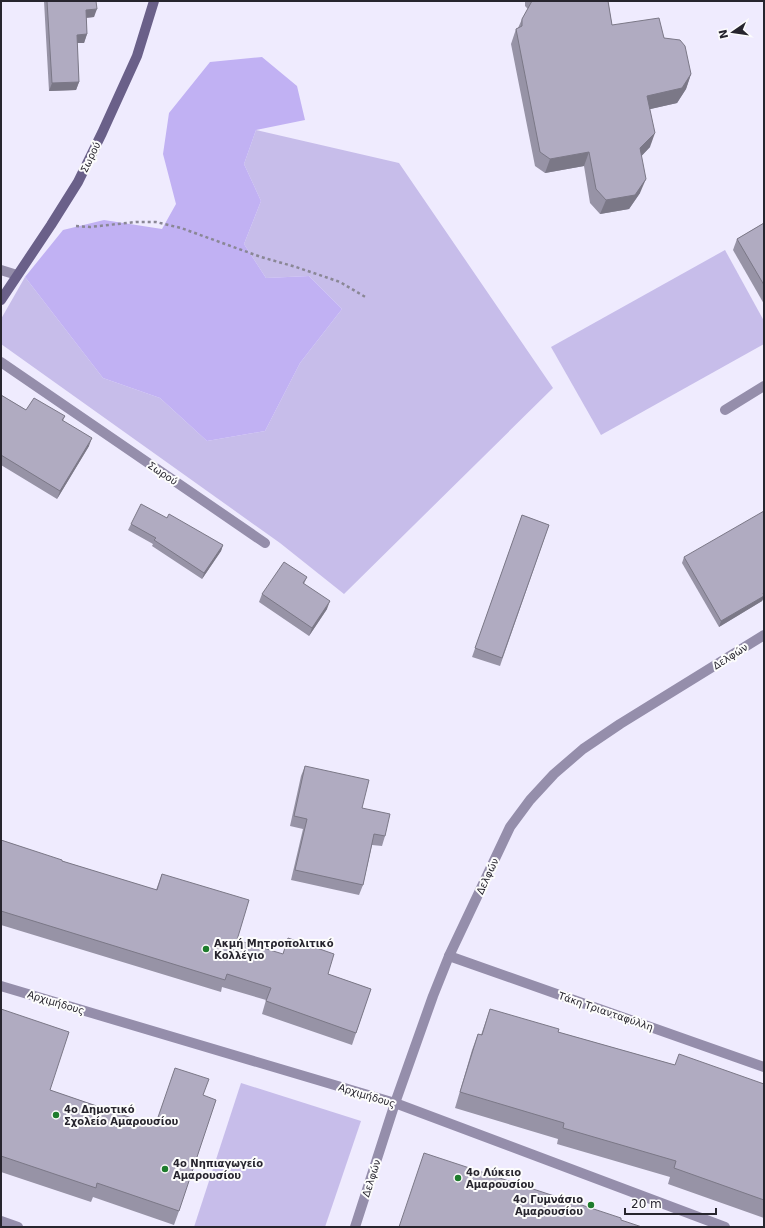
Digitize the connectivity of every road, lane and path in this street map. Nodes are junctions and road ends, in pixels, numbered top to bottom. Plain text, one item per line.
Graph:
1 (154, 1) edge
2 (51, 225) junction
3 (1, 270) edge
4 (17, 275) junction
5 (367, 298) dead end
6 (1, 300) edge
7 (1, 362) edge
8 (764, 386) edge
9 (725, 410) dead end
10 (265, 543) dead end
11 (764, 635) edge
12 (449, 956) junction
13 (1, 986) edge
14 (764, 1066) edge
15 (395, 1103) junction
16 (1, 1221) edge
17 (18, 1227) edge
18 (355, 1227) edge
19 (725, 1227) edge

1 - 2 street, Σωρού
2 - 4 street, Σωρού
2 - 5 path
3 - 4 street
4 - 6 street, Σωρού
7 - 10 street, Σωρού
8 - 9 street
11 - 12 street, Δελφών
12 - 14 street, Τάκη Τριανταφύλλη
12 - 15 street, Δελφών
13 - 15 street, Αρχιμήδους
15 - 18 street, Δελφών
15 - 19 street, Αρχιμήδους
16 - 17 street

